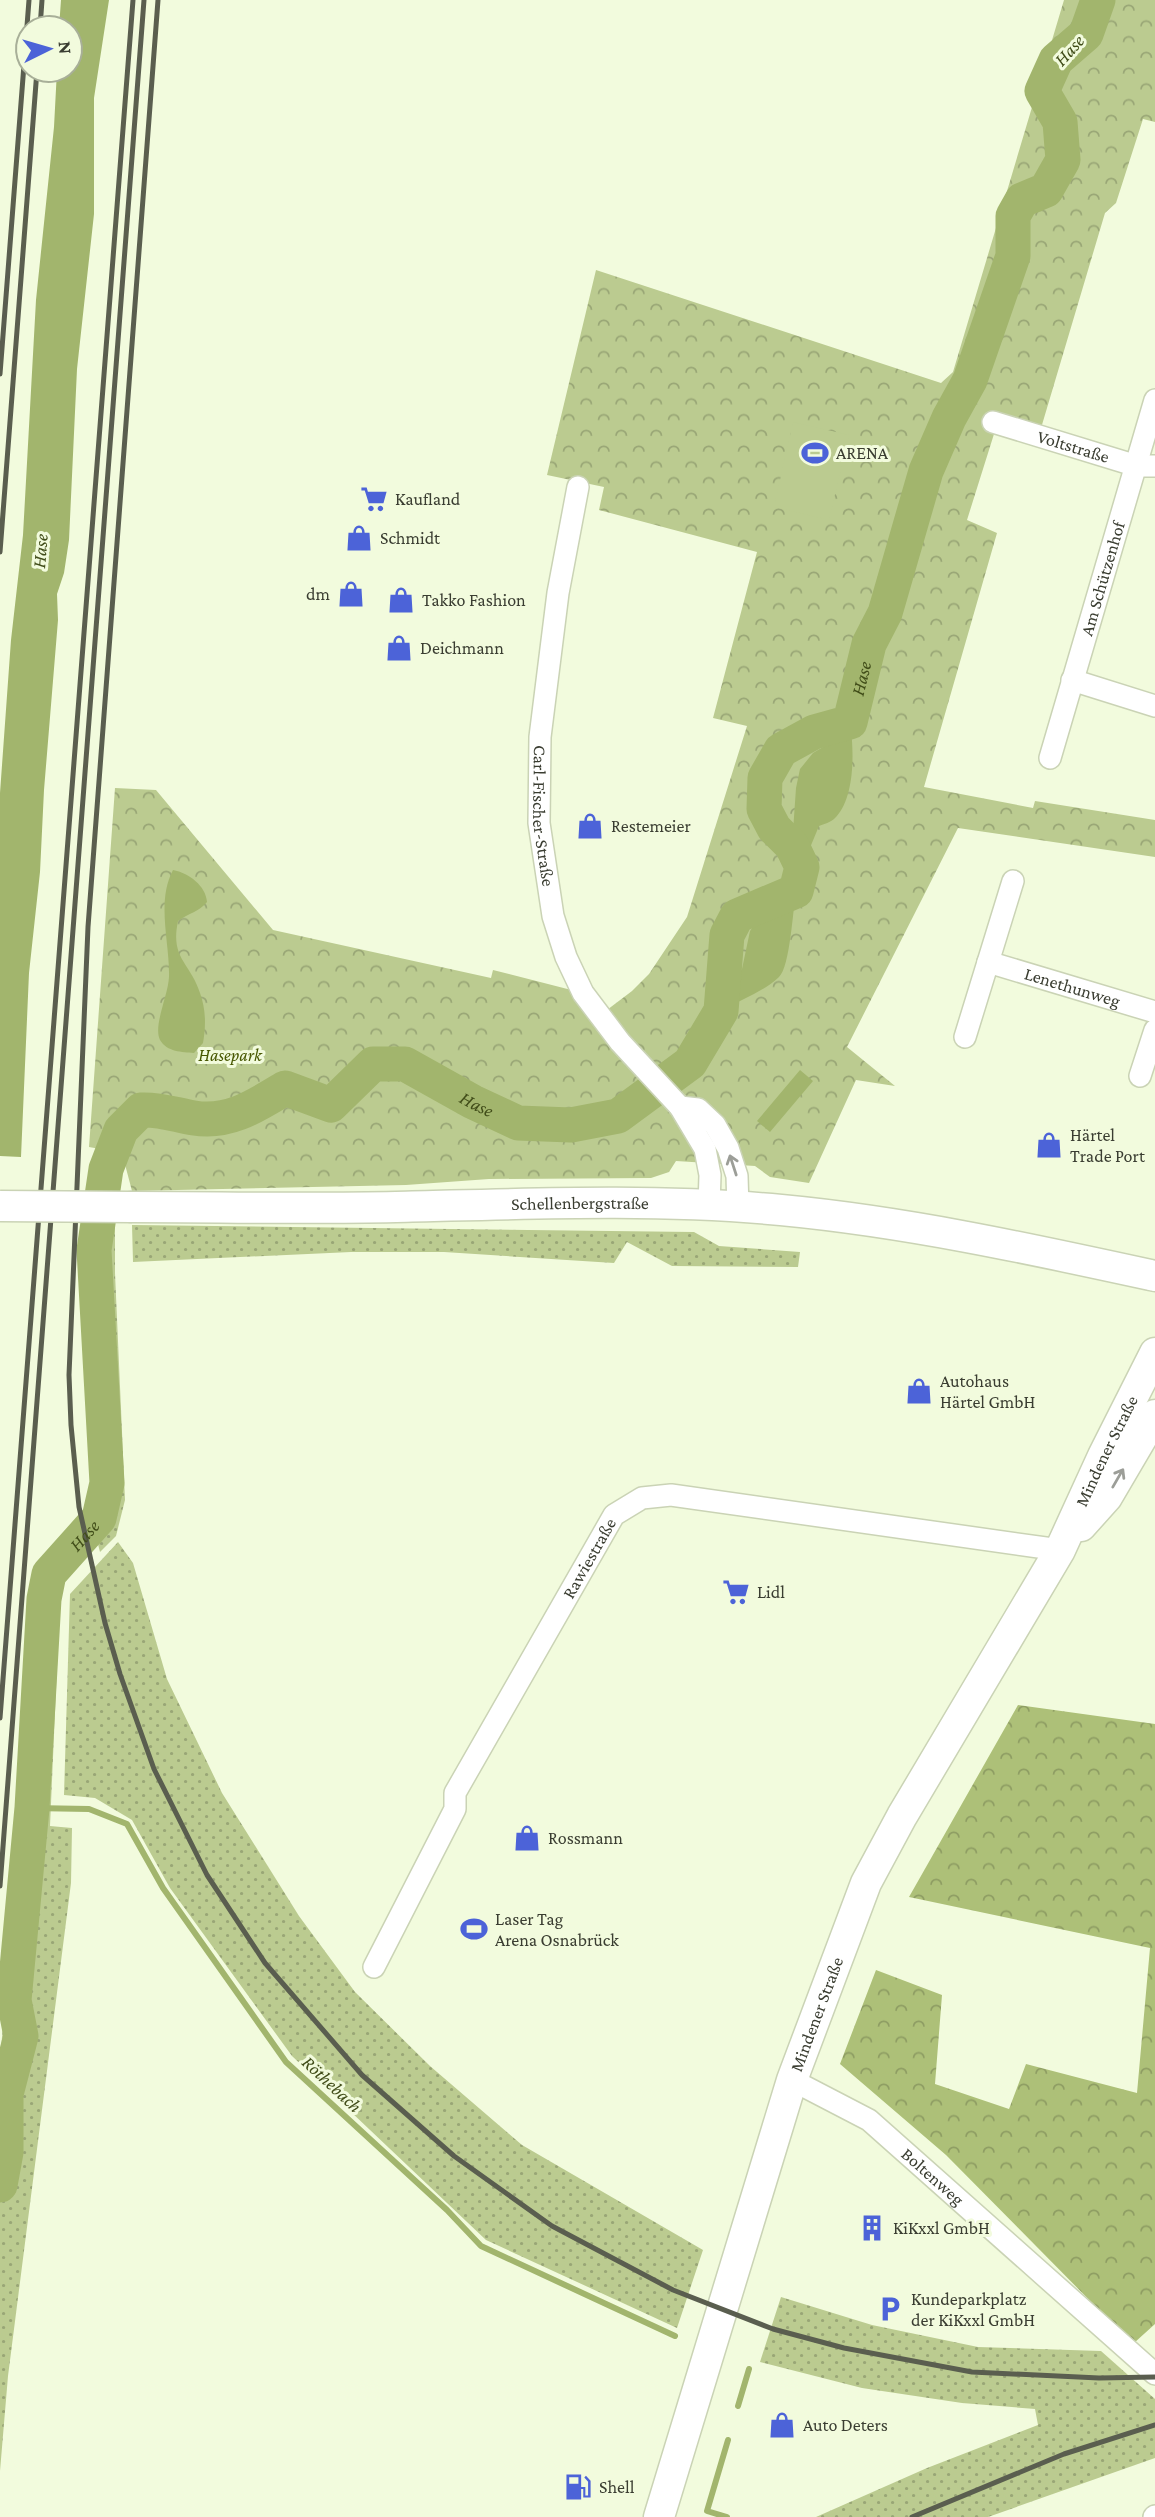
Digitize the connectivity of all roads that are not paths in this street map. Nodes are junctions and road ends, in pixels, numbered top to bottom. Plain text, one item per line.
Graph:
1 (1155, 400) edge
2 (993, 422) dead end
3 (1146, 466) edge
4 (578, 487) dead end
5 (1072, 680) junction
6 (1155, 706) edge
7 (1050, 758) dead end
8 (1013, 881) dead end
9 (988, 962) junction
10 (1155, 1012) edge
11 (1155, 1030) edge
12 (965, 1037) dead end
13 (1140, 1076) dead end
14 (680, 1107) junction
15 (0, 1206) edge
16 (724, 1207) junction
17 (1155, 1276) edge
18 (1155, 1353) edge
19 (1155, 1415) edge
20 (1060, 1550) junction
21 (373, 1967) dead end
22 (792, 2080) junction
23 (1155, 2374) edge
24 (659, 2517) edge

1 - 3 street, Am Schützenhof
2 - 3 street, Voltstraße
3 - 5 street, Am Schützenhof
4 - 14 street, Carl-Fischer-Straße
5 - 6 street
5 - 7 street, Am Schützenhof
8 - 9 street
9 - 10 street, Lenethunweg
9 - 12 street
11 - 13 street
14 - 16 street, Carl-Fischer-Straße
16 -> 14 street, Carl-Fischer-Straße
15 - 16 main road, Schellenbergstraße, bridge
16 - 17 main road, Schellenbergstraße
18 - 20 main road, Mindener Straße
20 -> 19 main road, Mindener Straße
20 - 21 street, Rawiestraße
20 - 22 main road, Mindener Straße
22 - 23 street, Boltenweg
22 - 24 main road, Mindener Straße

